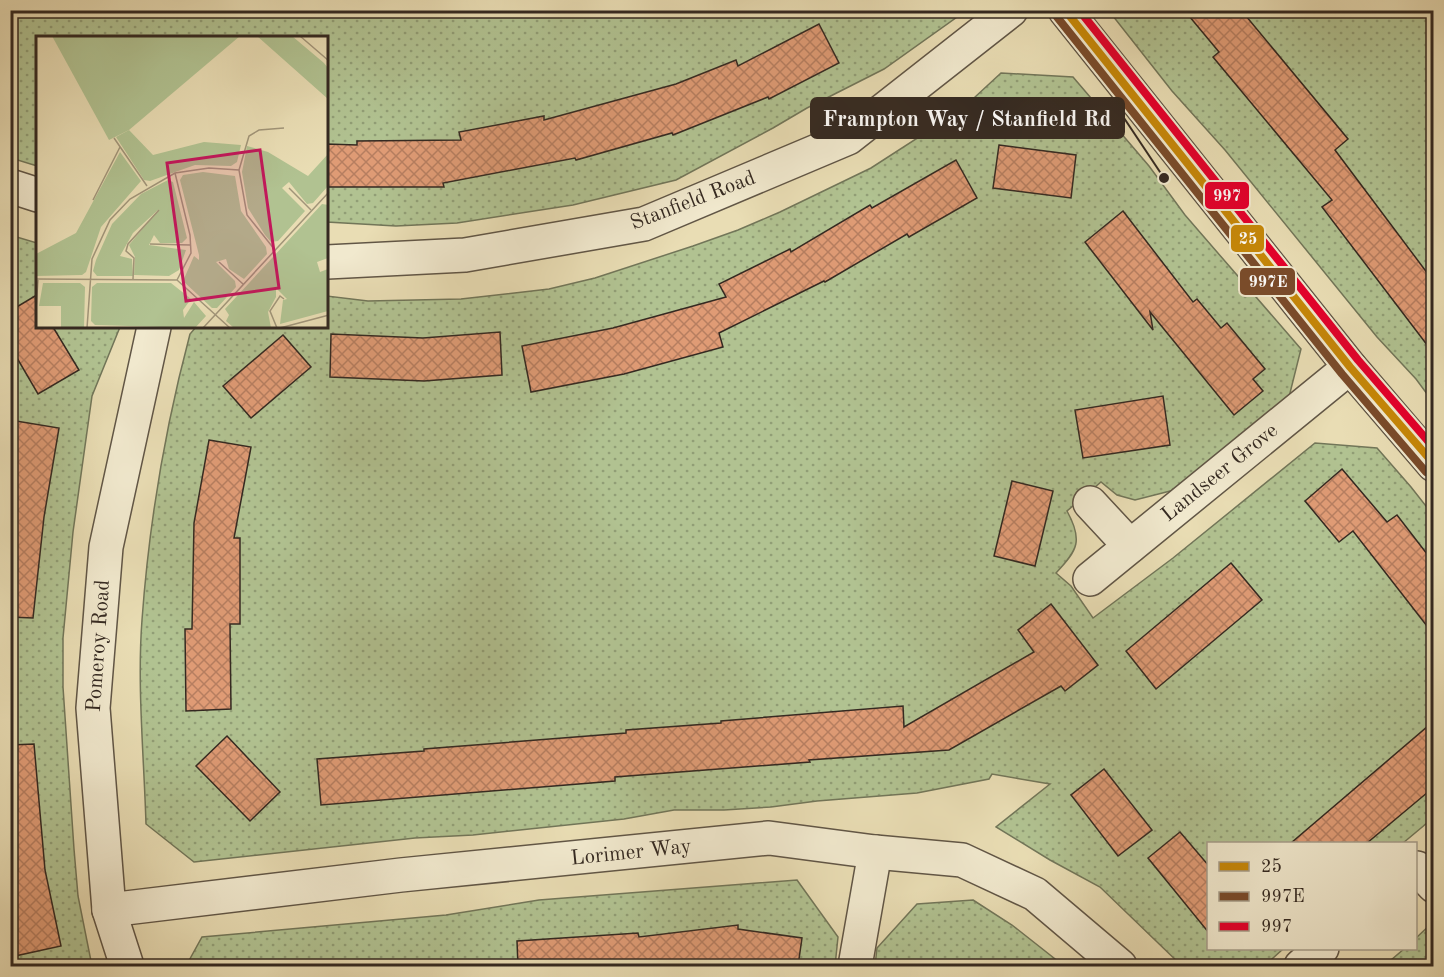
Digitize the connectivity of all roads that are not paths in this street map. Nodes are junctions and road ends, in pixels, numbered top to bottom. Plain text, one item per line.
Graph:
1 (1011, 10) edge
2 (1065, 10) edge
3 (10, 186) edge
4 (36, 194) edge
5 (328, 262) edge
6 (154, 328) edge
7 (1350, 366) junction
8 (1434, 465) edge
9 (1090, 503) dead end
10 (1130, 546) junction
11 (1090, 579) dead end
12 (875, 852) junction
13 (109, 910) junction
14 (1320, 950) edge
15 (126, 966) edge
16 (855, 966) edge
17 (1120, 966) edge
18 (1301, 966) edge

1 - 5 street, Stanfield Road
2 - 7 street
3 - 4 street
6 - 13 street, Pomeroy Road
7 - 8 street
7 - 10 street, Landseer Grove
9 - 10 street
10 - 11 street, Landseer Grove
12 - 13 street, Lorimer Way
12 - 16 street
12 - 17 street, Lorimer Way
13 - 15 street, Pomeroy Road
14 - 18 street

